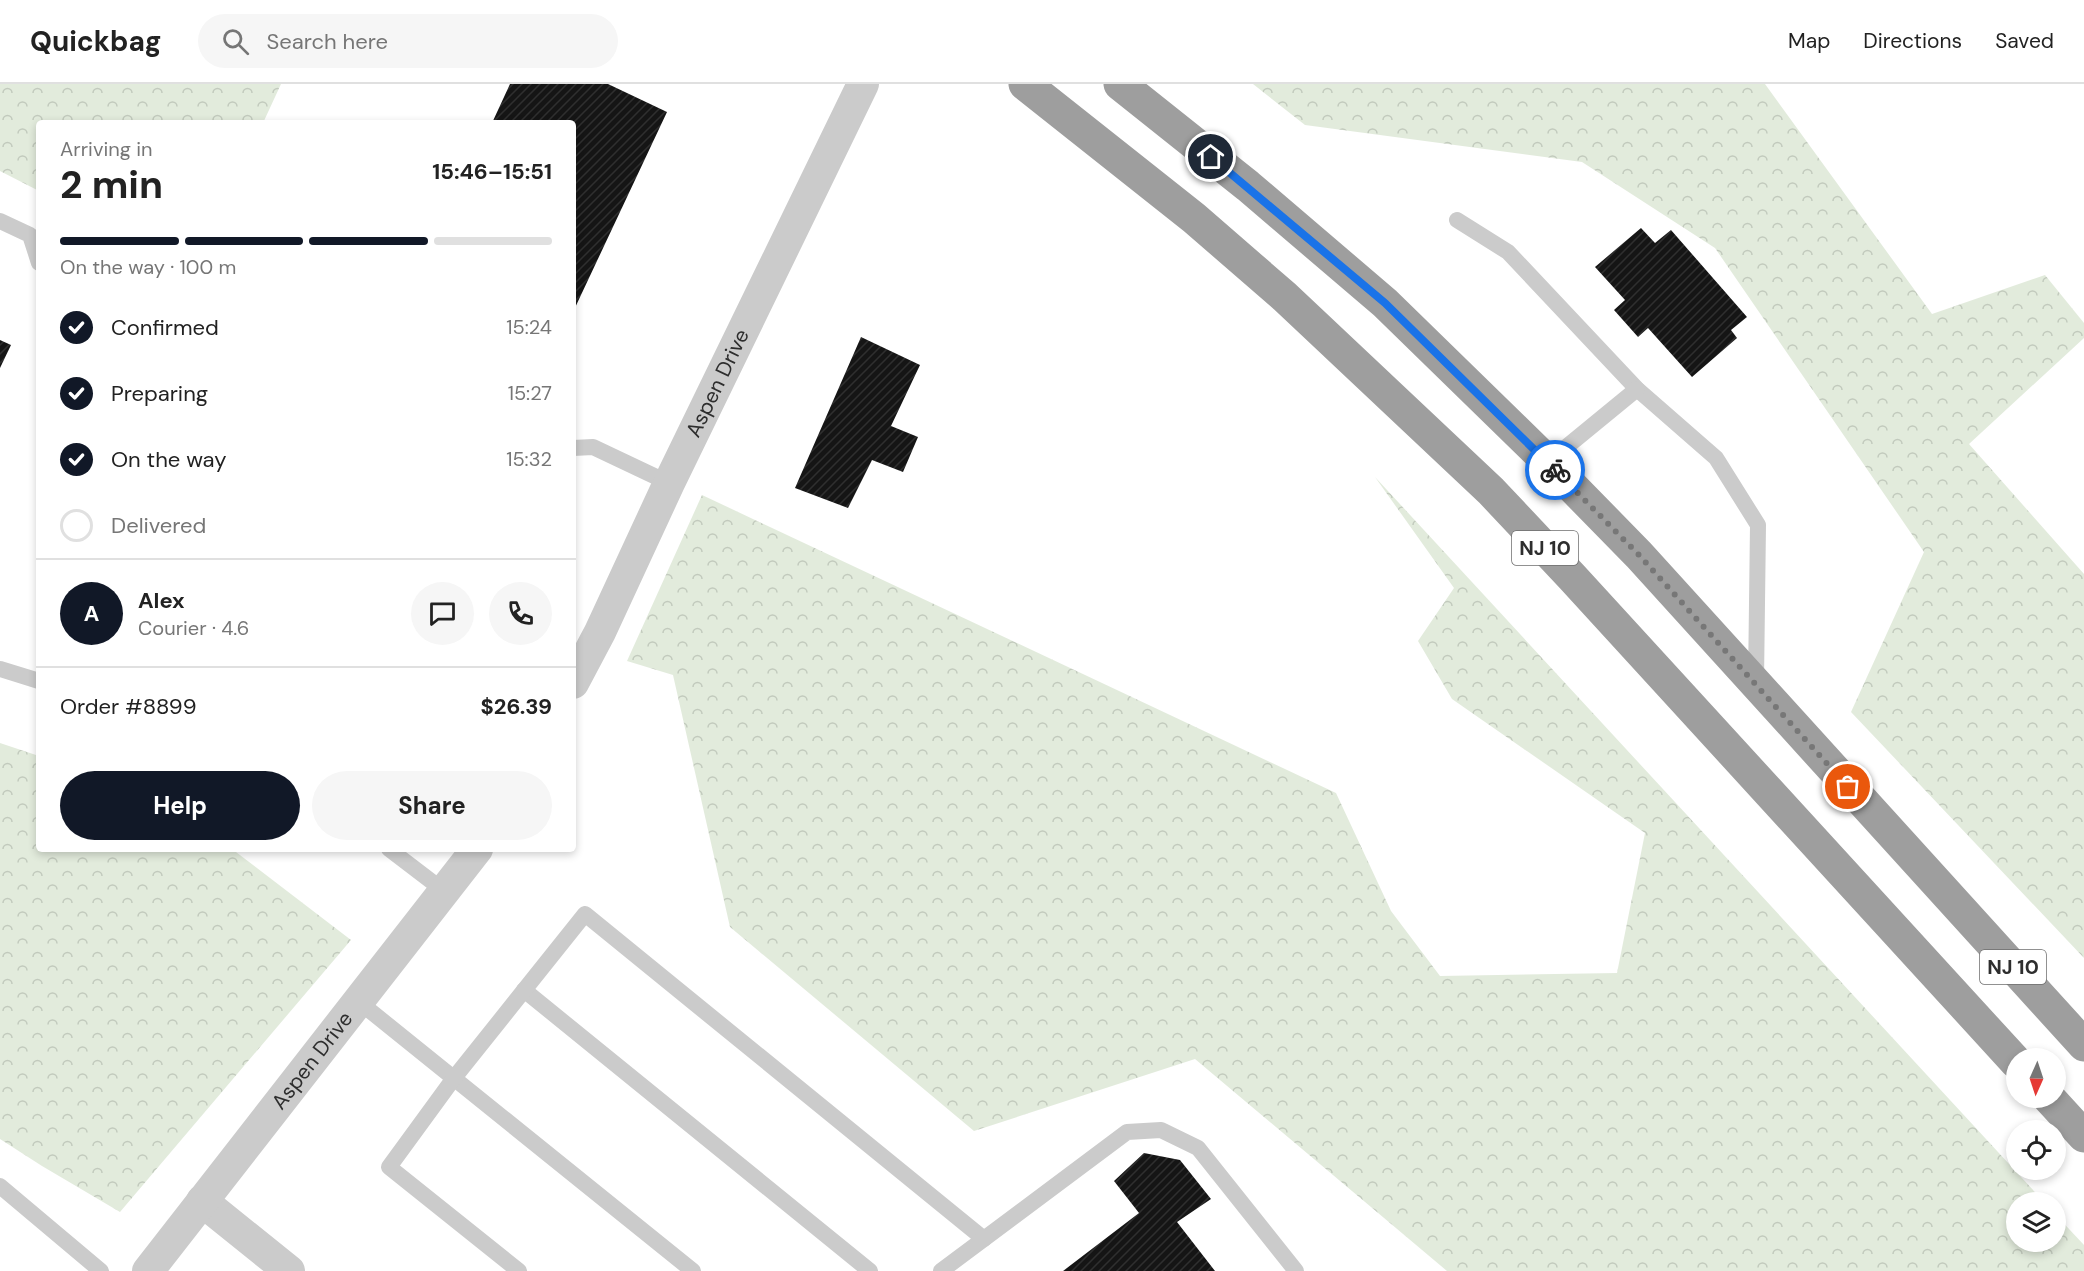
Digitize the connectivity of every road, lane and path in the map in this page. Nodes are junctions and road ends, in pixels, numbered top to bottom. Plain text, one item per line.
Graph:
1 (863, 84) edge
2 (1025, 84) edge
3 (1120, 84) edge
4 (1457, 220) dead end
5 (0, 221) edge
6 (36, 254) edge
7 (1637, 389) junction
8 (576, 448) edge
9 (1548, 462) junction
10 (669, 483) junction
11 (0, 669) edge
12 (576, 677) edge
13 (36, 680) edge
14 (1756, 685) junction
15 (393, 852) edge
16 (475, 852) edge
17 (444, 891) junction
18 (524, 990) junction
19 (358, 1001) junction
20 (2084, 1045) edge
21 (2006, 1051) edge
22 (454, 1078) junction
23 (2058, 1108) edge
24 (2084, 1136) edge
25 (1, 1188) edge
26 (202, 1201) junction
27 (984, 1239) junction
28 (101, 1271) edge
29 (148, 1271) edge
30 (289, 1271) edge
31 (519, 1271) edge
32 (693, 1271) edge
33 (870, 1271) edge
34 (941, 1271) edge
35 (1296, 1271) edge

1 - 10 street, Aspen Drive
2 - 21 highway, NJ 10
3 - 9 highway, NJ 10
4 - 7 lane
5 - 6 lane
7 - 9 lane
7 - 14 lane
8 - 10 lane
9 - 14 highway, NJ 10
10 - 12 street, Aspen Drive
11 - 13 lane
14 - 20 highway, NJ 10
15 - 17 lane
16 - 17 street, Aspen Drive
17 - 19 street, Aspen Drive
18 - 22 lane
18 - 27 lane
18 - 33 lane
19 - 22 lane
19 - 26 street, Aspen Drive
22 - 31 lane
22 - 32 lane
23 - 24 highway
25 - 28 lane
26 - 29 street, Aspen Drive
26 - 30 street
27 - 34 lane
27 - 35 lane

